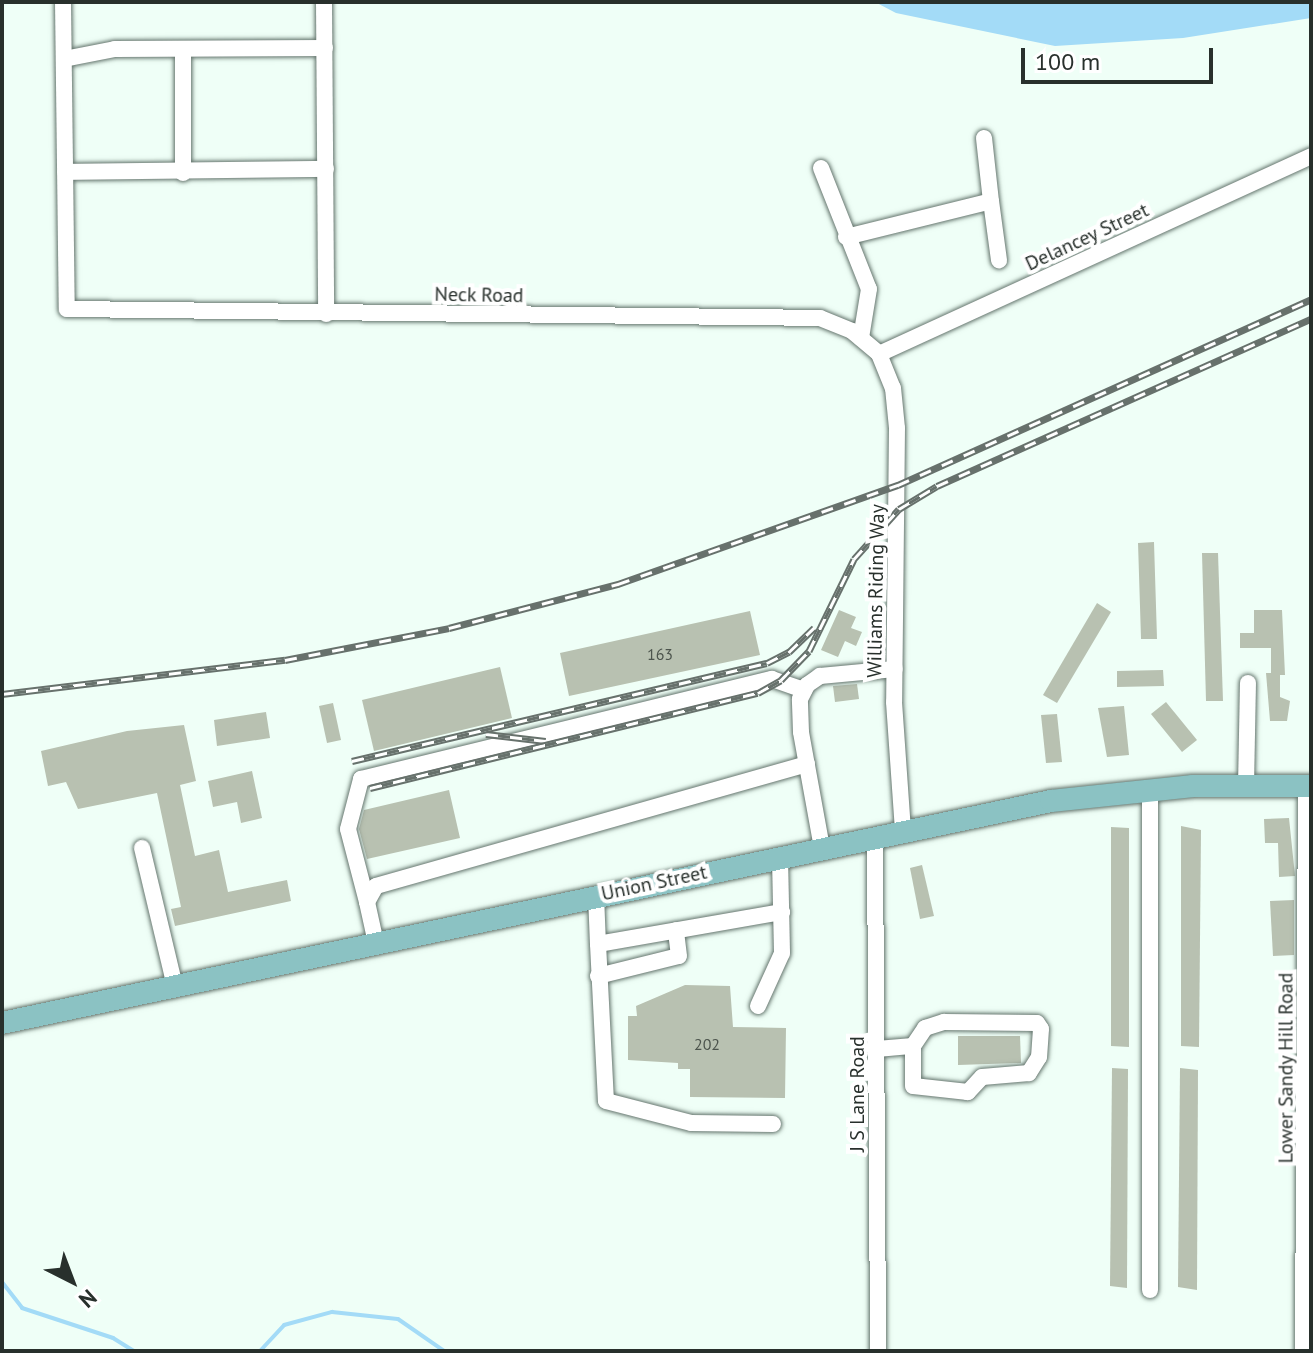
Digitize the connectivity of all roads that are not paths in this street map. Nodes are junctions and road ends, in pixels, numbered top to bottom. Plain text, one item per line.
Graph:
1 (63, 2) edge
2 (324, 2) edge
3 (325, 48) junction
4 (183, 52) junction
5 (64, 59) junction
6 (984, 138) dead end
7 (1311, 156) edge
8 (821, 168) dead end
9 (326, 169) junction
10 (65, 172) junction
11 (183, 173) junction
12 (991, 201) junction
13 (846, 237) junction
14 (999, 260) dead end
15 (326, 314) junction
16 (861, 338) junction
17 (879, 354) junction
18 (895, 669) junction
19 (1248, 683) dead end
20 (804, 690) junction
21 (807, 764) junction
22 (1246, 786) junction
23 (1309, 786) edge
24 (1150, 791) junction
25 (903, 831) junction
26 (875, 838) junction
27 (142, 848) dead end
28 (822, 848) junction
29 (780, 857) junction
30 (596, 895) junction
31 (367, 902) junction
32 (782, 912) junction
33 (676, 930) junction
34 (376, 943) junction
35 (598, 944) junction
36 (598, 976) junction
37 (175, 987) junction
38 (758, 1006) dead end
39 (2, 1023) edge
40 (913, 1046) junction
41 (877, 1049) junction
42 (773, 1124) dead end
43 (1307, 1260) edge
44 (1150, 1290) dead end
45 (878, 1351) edge
46 (1303, 1351) edge

1 - 5 street
2 - 3 street
3 - 4 street
3 - 9 street
4 - 5 street
4 - 11 street
5 - 10 street
6 - 12 street
7 - 17 street, Delancey Street
8 - 13 street
9 - 11 street
9 - 15 street
10 - 11 street
10 - 15 street, Neck Road
12 - 13 street
12 - 14 street
13 - 16 street
15 - 16 street, Neck Road
16 - 17 street, Neck Road
17 - 18 street, Williams Riding Way
18 - 20 street
18 - 25 street, Williams Riding Way
19 - 22 street
20 - 21 street
20 - 31 street
21 - 28 street
21 - 31 street
22 - 23 main road, Union Street
22 - 24 main road, Union Street
23 - 43 street, Lower Sandy Hill Road
24 - 25 main road, Union Street
24 - 44 street
25 - 26 main road, Union Street
26 - 28 main road, Union Street
26 - 41 street, J S Lane Road
27 - 37 street
28 - 29 main road, Union Street
29 - 30 main road, Union Street
29 - 32 street
30 - 34 main road, Union Street
30 - 35 street
31 - 34 street
32 - 33 street
32 - 38 street
33 - 35 street
33 - 36 street
34 - 37 main road, Union Street
35 - 36 street
36 - 42 street
37 - 39 main road, Union Street
40 - 40 street
40 - 41 street
41 - 45 street, J S Lane Road
43 - 46 street, Lower Sandy Hill Road

